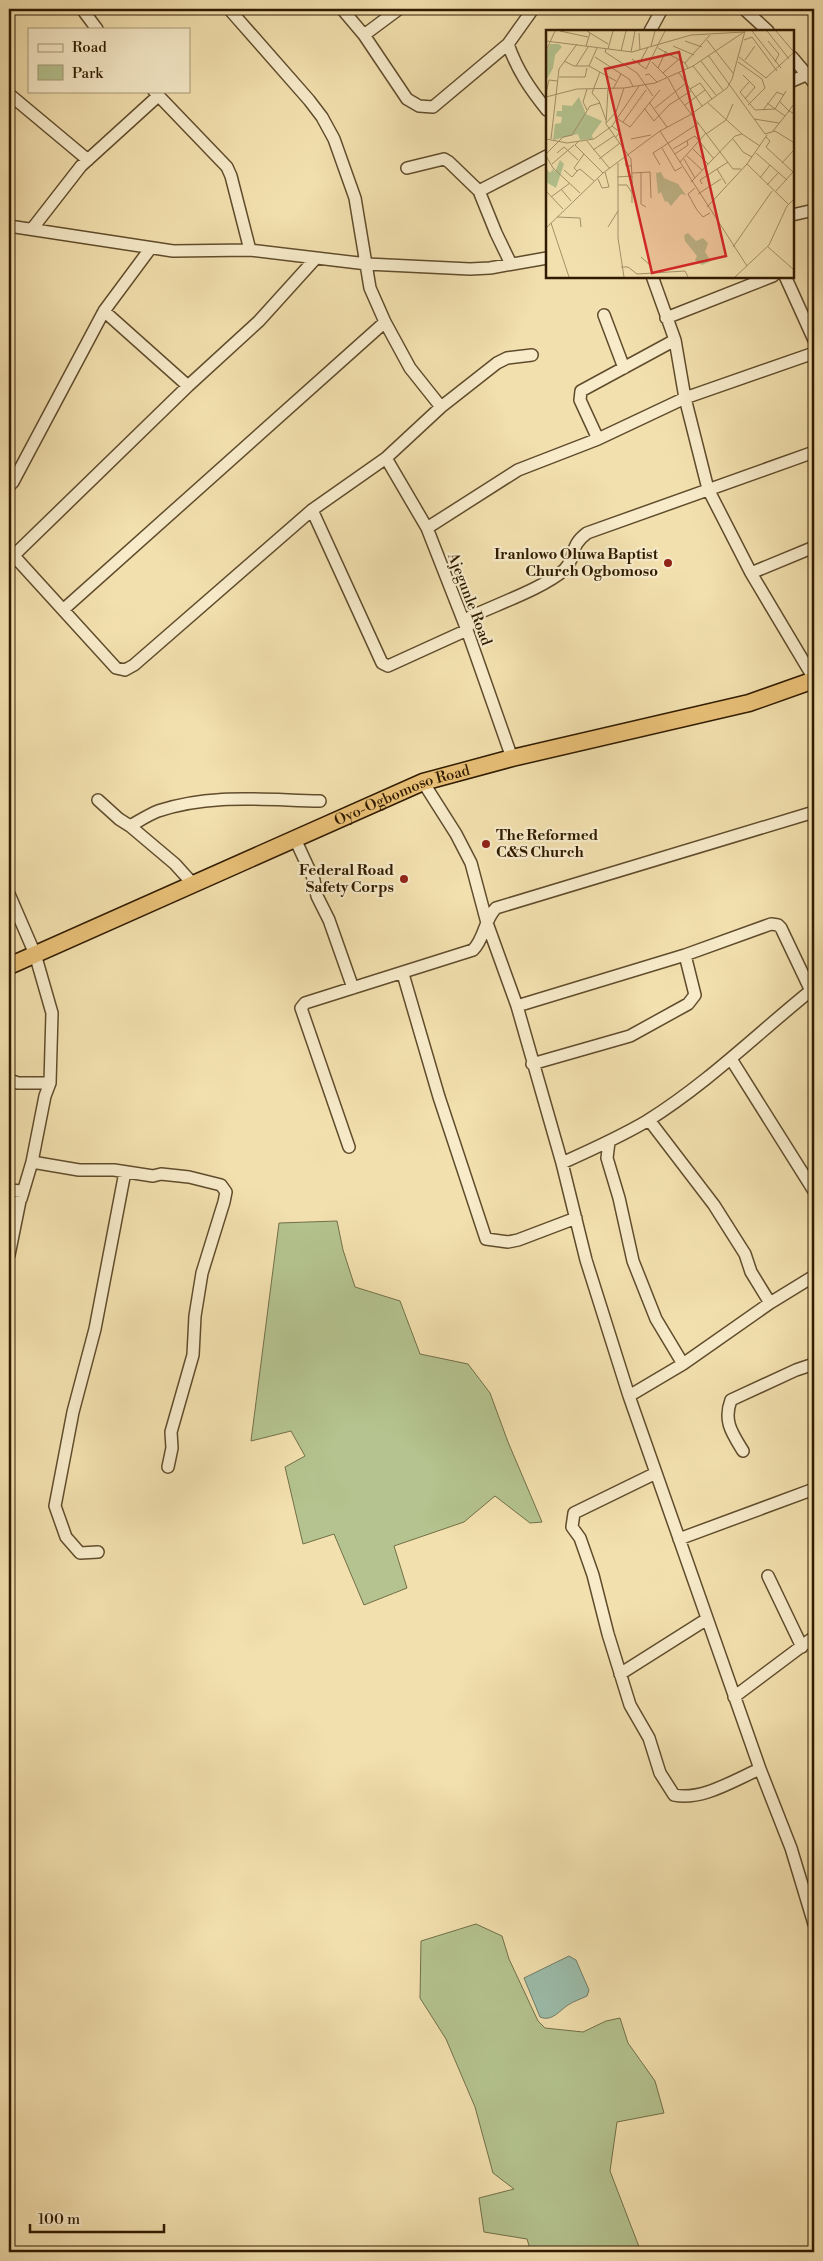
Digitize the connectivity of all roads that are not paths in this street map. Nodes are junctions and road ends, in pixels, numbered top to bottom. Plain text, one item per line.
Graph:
1 (82, 9) edge
2 (228, 9) edge
3 (342, 9) edge
4 (400, 9) edge
5 (533, 9) edge
6 (662, 9) edge
7 (744, 9) edge
8 (96, 28) edge
9 (651, 30) edge
10 (767, 30) edge
11 (364, 35) junction
12 (508, 44) junction
13 (793, 57) edge
14 (811, 78) edge
15 (793, 81) edge
16 (9, 94) edge
17 (156, 94) edge
18 (546, 109) edge
19 (546, 157) edge
20 (88, 160) junction
21 (407, 168) dead end
22 (479, 192) junction
23 (814, 210) edge
24 (793, 215) edge
25 (9, 226) edge
26 (32, 230) junction
27 (150, 248) junction
28 (250, 250) junction
29 (316, 258) junction
30 (546, 258) edge
31 (367, 264) junction
32 (511, 264) junction
33 (653, 278) edge
34 (768, 278) edge
35 (786, 278) edge
36 (104, 311) junction
37 (604, 315) dead end
38 (666, 318) junction
39 (385, 322) junction
40 (674, 340) junction
41 (814, 340) edge
42 (814, 353) edge
43 (532, 355) dead end
44 (624, 368) junction
45 (188, 386) junction
46 (685, 398) junction
47 (441, 407) junction
48 (598, 439) junction
49 (814, 452) edge
50 (386, 458) junction
51 (9, 486) edge
52 (708, 489) junction
53 (312, 510) junction
54 (427, 528) junction
55 (814, 547) edge
56 (11, 558) edge
57 (752, 573) junction
58 (64, 609) junction
59 (467, 630) junction
60 (814, 675) edge
61 (814, 680) edge
62 (512, 758) junction
63 (423, 782) junction
64 (98, 800) dead end
65 (320, 801) dead end
66 (814, 812) edge
67 (130, 826) junction
68 (295, 839) junction
69 (194, 884) junction
70 (9, 894) edge
71 (487, 923) junction
72 (35, 954) junction
73 (685, 955) junction
74 (9, 966) edge
75 (403, 974) junction
76 (353, 988) junction
77 (813, 990) edge
78 (517, 1006) junction
79 (732, 1059) junction
80 (532, 1064) junction
81 (9, 1080) edge
82 (50, 1083) junction
83 (649, 1120) junction
84 (609, 1142) junction
85 (349, 1147) dead end
86 (32, 1162) junction
87 (562, 1163) junction
88 (125, 1172) junction
89 (9, 1190) edge
90 (814, 1191) edge
91 (20, 1199) junction
92 (576, 1218) junction
93 (9, 1255) edge
94 (814, 1276) edge
95 (770, 1303) junction
96 (683, 1364) junction
97 (814, 1364) edge
98 (629, 1396) junction
99 (743, 1450) dead end
100 (168, 1467) dead end
101 (656, 1473) junction
102 (814, 1489) edge
103 (679, 1539) junction
104 (98, 1552) dead end
105 (768, 1576) dead end
106 (707, 1619) junction
107 (814, 1637) edge
108 (802, 1647) junction
109 (620, 1674) junction
110 (734, 1697) junction
111 (760, 1769) junction
112 (814, 1924) edge

1 - 8 street
2 - 31 street
3 - 11 street
4 - 11 street
5 - 12 street
6 - 9 street
7 - 10 street
11 - 12 street
12 - 18 street
13 - 14 street
14 - 15 street
16 - 20 street
17 - 20 street
17 - 28 street
19 - 22 street
20 - 26 street
21 - 22 street
22 - 32 street
23 - 24 street
25 - 26 street
26 - 27 street
27 - 28 street
27 - 36 street
28 - 29 street
29 - 31 street
29 - 45 street
30 - 32 street
31 - 32 street
31 - 39 street
33 - 38 street
34 - 38 street
35 - 41 street
36 - 45 street
36 - 51 street
37 - 44 street
38 - 40 street
39 - 47 street
39 - 58 street
40 - 44 street
40 - 46 street
42 - 46 street
43 - 47 street
44 - 48 street
45 - 56 street
46 - 48 street
46 - 52 street
47 - 50 street
48 - 54 street
49 - 52 street
50 - 53 street
50 - 54 street, Ajegunle Road
52 - 57 street
52 - 59 street
53 - 58 street
53 - 59 street
54 - 59 street, Ajegunle Road
55 - 57 street
56 - 58 street
57 - 60 street
59 - 62 street, Ajegunle Road
61 - 62 highway, Oyo-Ogbomoso Road
62 - 63 highway, Oyo-Ogbomoso Road
63 - 68 highway, Oyo-Ogbomoso Road
63 - 71 street
64 - 67 street
65 - 67 street
66 - 71 street
67 - 69 street
68 - 69 highway, Oyo-Ogbomoso Road
68 - 76 street
69 - 72 highway, Oyo-Ogbomoso Road
70 - 72 street
71 - 75 street
71 - 78 street
72 - 74 highway, Oyo-Ogbomoso Road
72 - 82 street
73 - 77 street
73 - 78 street
73 - 80 street
75 - 76 street
75 - 92 street
76 - 85 street
77 - 79 street
78 - 80 street
79 - 83 street
79 - 90 street
80 - 87 street
81 - 82 street
82 - 86 street
83 - 84 street
83 - 95 street
84 - 87 street
84 - 96 street
86 - 88 street
86 - 91 street
87 - 92 street
88 - 100 street
88 - 104 street
89 - 91 street
91 - 93 street
92 - 98 street
94 - 95 street
95 - 96 street
96 - 98 street
97 - 99 street
98 - 101 street
101 - 103 street
101 - 109 street
102 - 103 street
103 - 106 street
105 - 108 street
106 - 109 street
106 - 110 street
107 - 108 street
108 - 110 street
109 - 111 street
110 - 111 street
111 - 112 street

